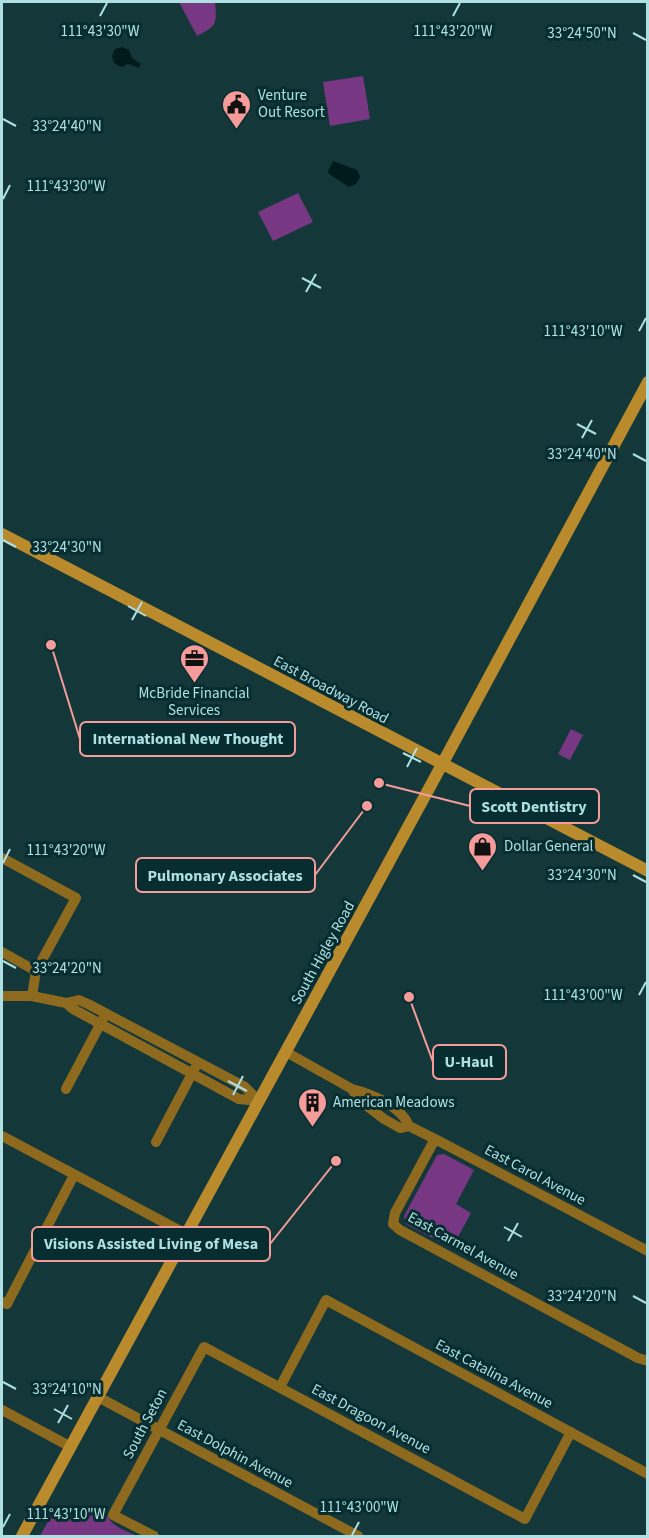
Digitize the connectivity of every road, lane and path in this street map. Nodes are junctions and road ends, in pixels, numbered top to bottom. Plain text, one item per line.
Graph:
1 (648, 382) edge
2 (2, 534) edge
3 (442, 765) junction
4 (2, 858) edge
5 (648, 871) edge
6 (2, 952) edge
7 (36, 971) junction
8 (2, 996) edge
9 (33, 996) junction
10 (66, 1002) junction
11 (106, 1013) junction
12 (100, 1024) junction
13 (286, 1052) junction
14 (198, 1062) junction
15 (192, 1074) junction
16 (66, 1089) dead end
17 (259, 1101) junction
18 (2, 1136) edge
19 (435, 1139) junction
20 (156, 1142) dead end
21 (74, 1175) junction
22 (186, 1234) junction
23 (648, 1251) edge
24 (4, 1303) edge
25 (204, 1347) joint
26 (648, 1361) edge
27 (280, 1387) junction
28 (98, 1397) junction
29 (2, 1410) edge
30 (159, 1430) junction
31 (571, 1432) junction
32 (70, 1447) junction
33 (648, 1474) edge
34 (22, 1536) edge
35 (154, 1536) edge
36 (358, 1536) edge

1 - 3 main road, South Higley Road
2 - 3 main road, East Broadway Road
3 - 5 main road, East Broadway Road
3 - 13 main road, South Higley Road
4 - 7 street
6 - 7 street
7 - 9 street
8 - 9 street
9 - 10 street
10 - 11 street
10 - 12 street
11 - 12 street
11 - 14 street
12 - 15 street
12 - 16 street
13 - 17 main road, South Higley Road
13 - 19 street, East Carol Avenue
14 - 15 street
14 - 17 street
15 - 17 street
15 - 20 street
17 - 22 main road, South Higley Road
18 - 21 street
19 - 23 street, East Carol Avenue
19 - 26 street, East Carmel Avenue
21 - 22 street
21 - 24 street
22 - 28 main road, South Higley Road
25 - 27 street, East Dragoon Avenue
25 - 30 street, South Seton
27 - 31 street, East Catalina Avenue
27 - 31 street, East Dragoon Avenue
28 - 30 street, East Dolphin Avenue
28 - 32 main road, South Higley Road
29 - 32 street
30 - 35 street, South Seton
30 - 36 street, East Dolphin Avenue
31 - 33 street, East Catalina Avenue
32 - 34 main road, South Higley Road

